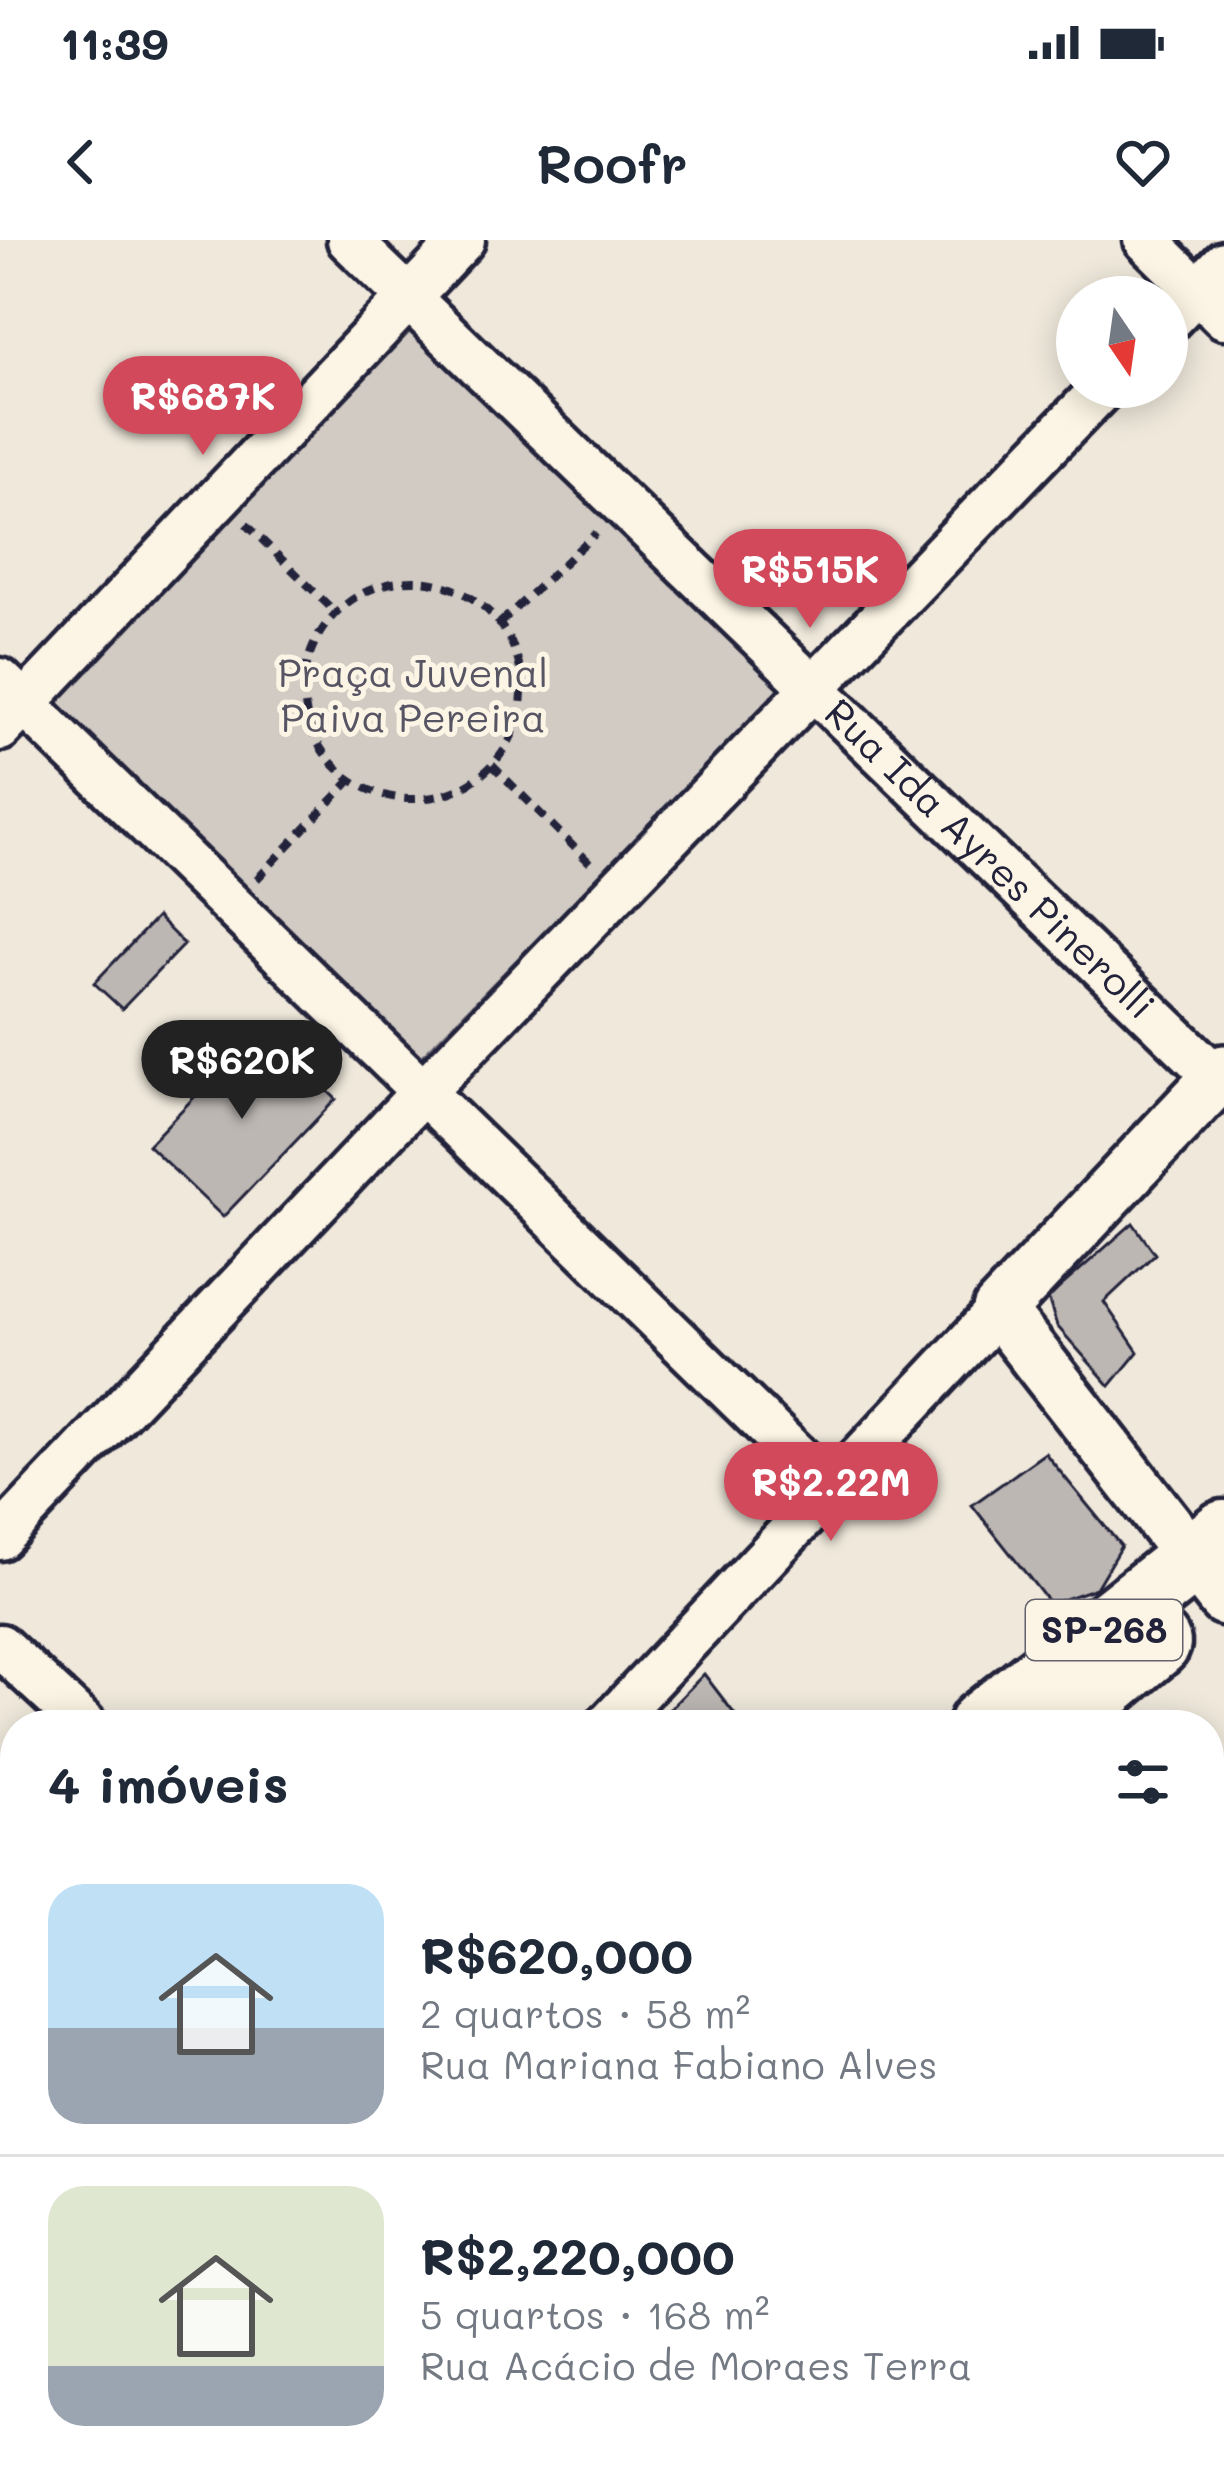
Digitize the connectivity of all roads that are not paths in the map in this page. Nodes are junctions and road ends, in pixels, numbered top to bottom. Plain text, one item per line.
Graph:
1 (349, 240) edge
2 (463, 240) edge
3 (1146, 240) edge
4 (1215, 290) edge
5 (410, 297) junction
6 (1188, 308) edge
7 (1084, 408) edge
8 (813, 688) junction
9 (8, 704) edge
10 (1221, 1075) edge
11 (422, 1093) junction
12 (999, 1310) junction
13 (830, 1489) junction
14 (0, 1538) edge
15 (1217, 1574) edge
16 (0, 1646) edge
17 (69, 1710) edge
18 (622, 1710) edge
19 (1005, 1710) edge
20 (1075, 1710) edge

1 - 5 street, Rua Ida Ayres Pinerolli
2 - 5 street
3 - 4 street
4 - 6 street
5 - 8 street, Rua Ida Ayres Pinerolli
5 - 9 street
7 - 8 street
8 - 10 street, Rua Ida Ayres Pinerolli
8 - 11 street
9 - 11 street
10 - 12 street
11 - 13 street
11 - 14 street
12 - 13 street
12 - 15 street
13 - 18 street
15 - 19 main road, SP-268
15 - 20 main road, SP-268
16 - 17 street

